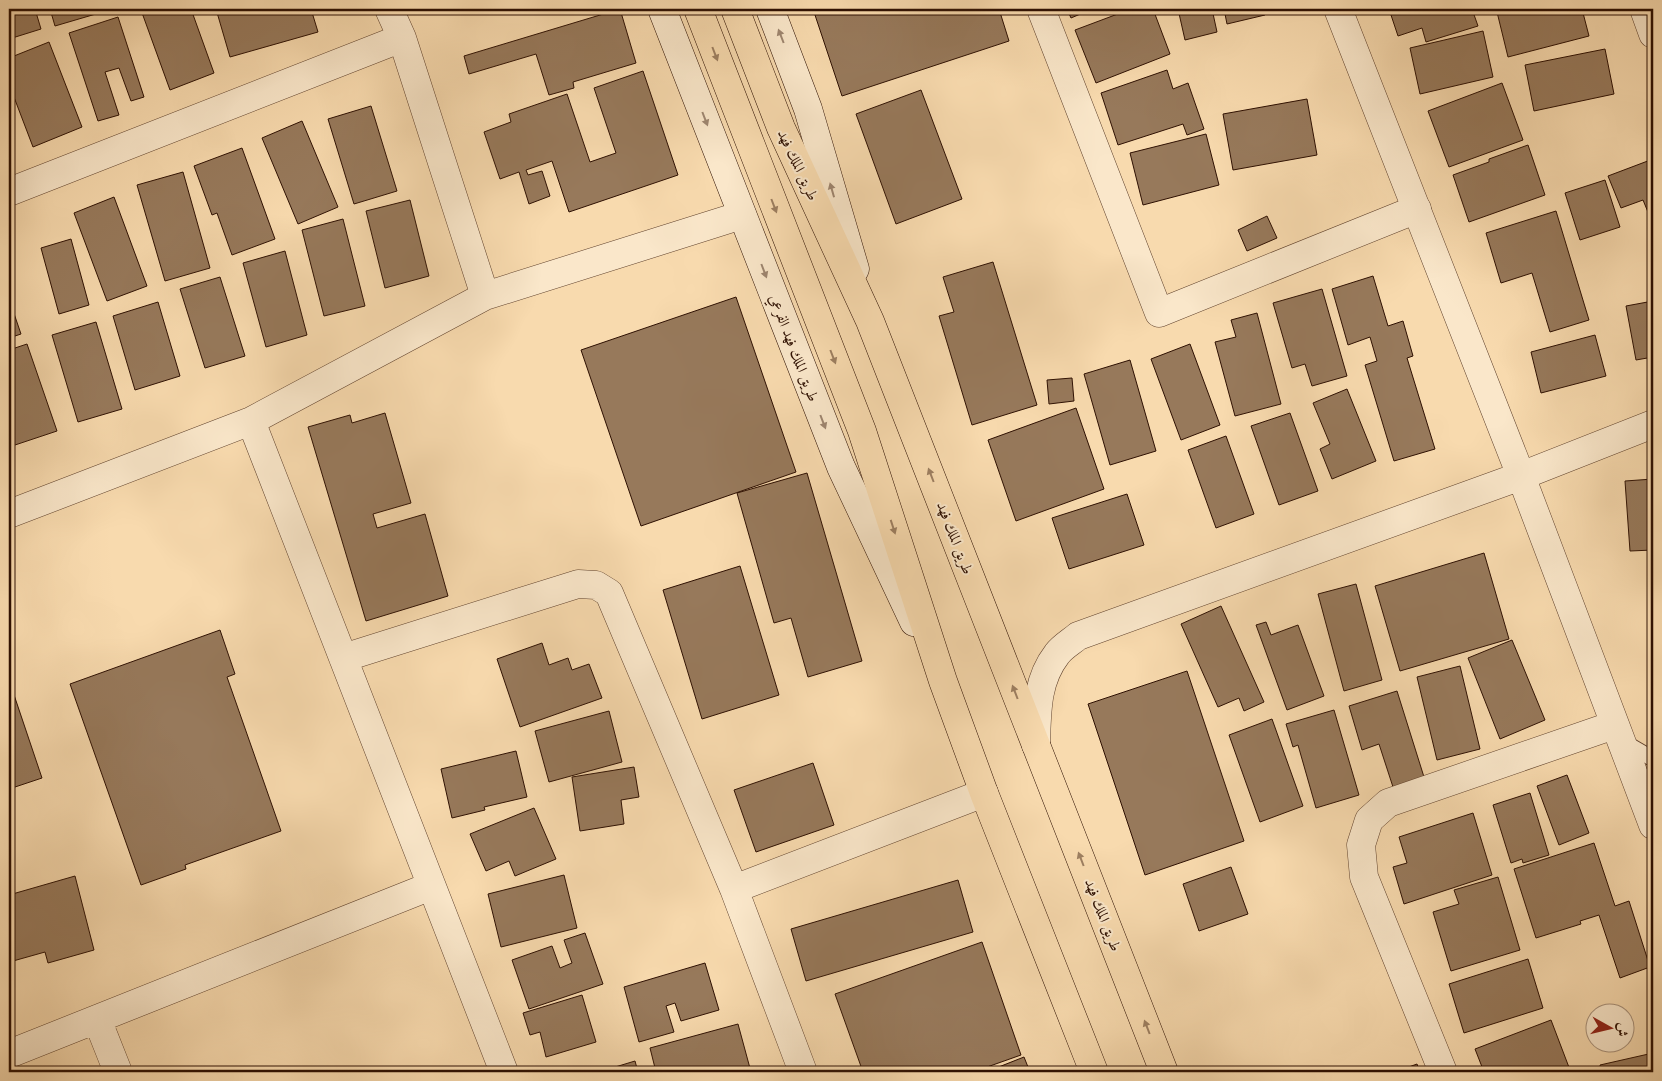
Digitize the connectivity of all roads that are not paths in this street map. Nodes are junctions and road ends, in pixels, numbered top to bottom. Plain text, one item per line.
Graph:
1 (390, 9) edge
2 (662, 9) edge
3 (698, 9) edge
4 (735, 9) edge
5 (770, 9) edge
6 (1041, 9) edge
7 (1338, 9) edge
8 (1644, 9) edge
9 (1653, 34) edge
10 (402, 38) junction
11 (9, 192) edge
12 (1417, 209) junction
13 (742, 215) junction
14 (485, 296) junction
15 (870, 321) junction
16 (251, 421) junction
17 (1653, 424) edge
18 (1521, 476) junction
19 (9, 514) edge
20 (343, 658) junction
21 (942, 681) junction
22 (1617, 733) junction
23 (1036, 745) junction
24 (1653, 759) edge
25 (984, 792) junction
26 (1653, 825) edge
27 (431, 886) junction
28 (734, 890) junction
29 (96, 1019) junction
30 (9, 1054) edge
31 (118, 1072) edge
32 (504, 1072) edge
33 (803, 1072) edge
34 (1094, 1072) edge
35 (1164, 1072) edge
36 (1443, 1072) edge

1 - 10 street
2 -> 13 street, طريق الملك فهد الفرعي
3 -> 21 highway
4 - 15 highway, طريق الملك فهد
15 -> 5 street
6 - 12 street
7 - 12 street
8 - 9 street
10 - 11 street
10 - 14 street
12 - 18 street
13 - 14 street
13 -> 21 street, طريق الملك فهد الفرعي
14 - 16 street
23 -> 15 highway, طريق الملك فهد
16 - 19 street
16 - 20 street
17 - 18 street
18 - 22 street
18 - 23 street
20 - 27 street
20 - 28 street
21 - 25 highway
22 - 24 lane
22 - 26 street
22 - 36 street
35 -> 23 highway, طريق الملك فهد
25 - 28 street
25 - 34 highway
27 - 29 street
27 - 32 street
28 - 33 street
29 - 30 street
29 - 31 street

